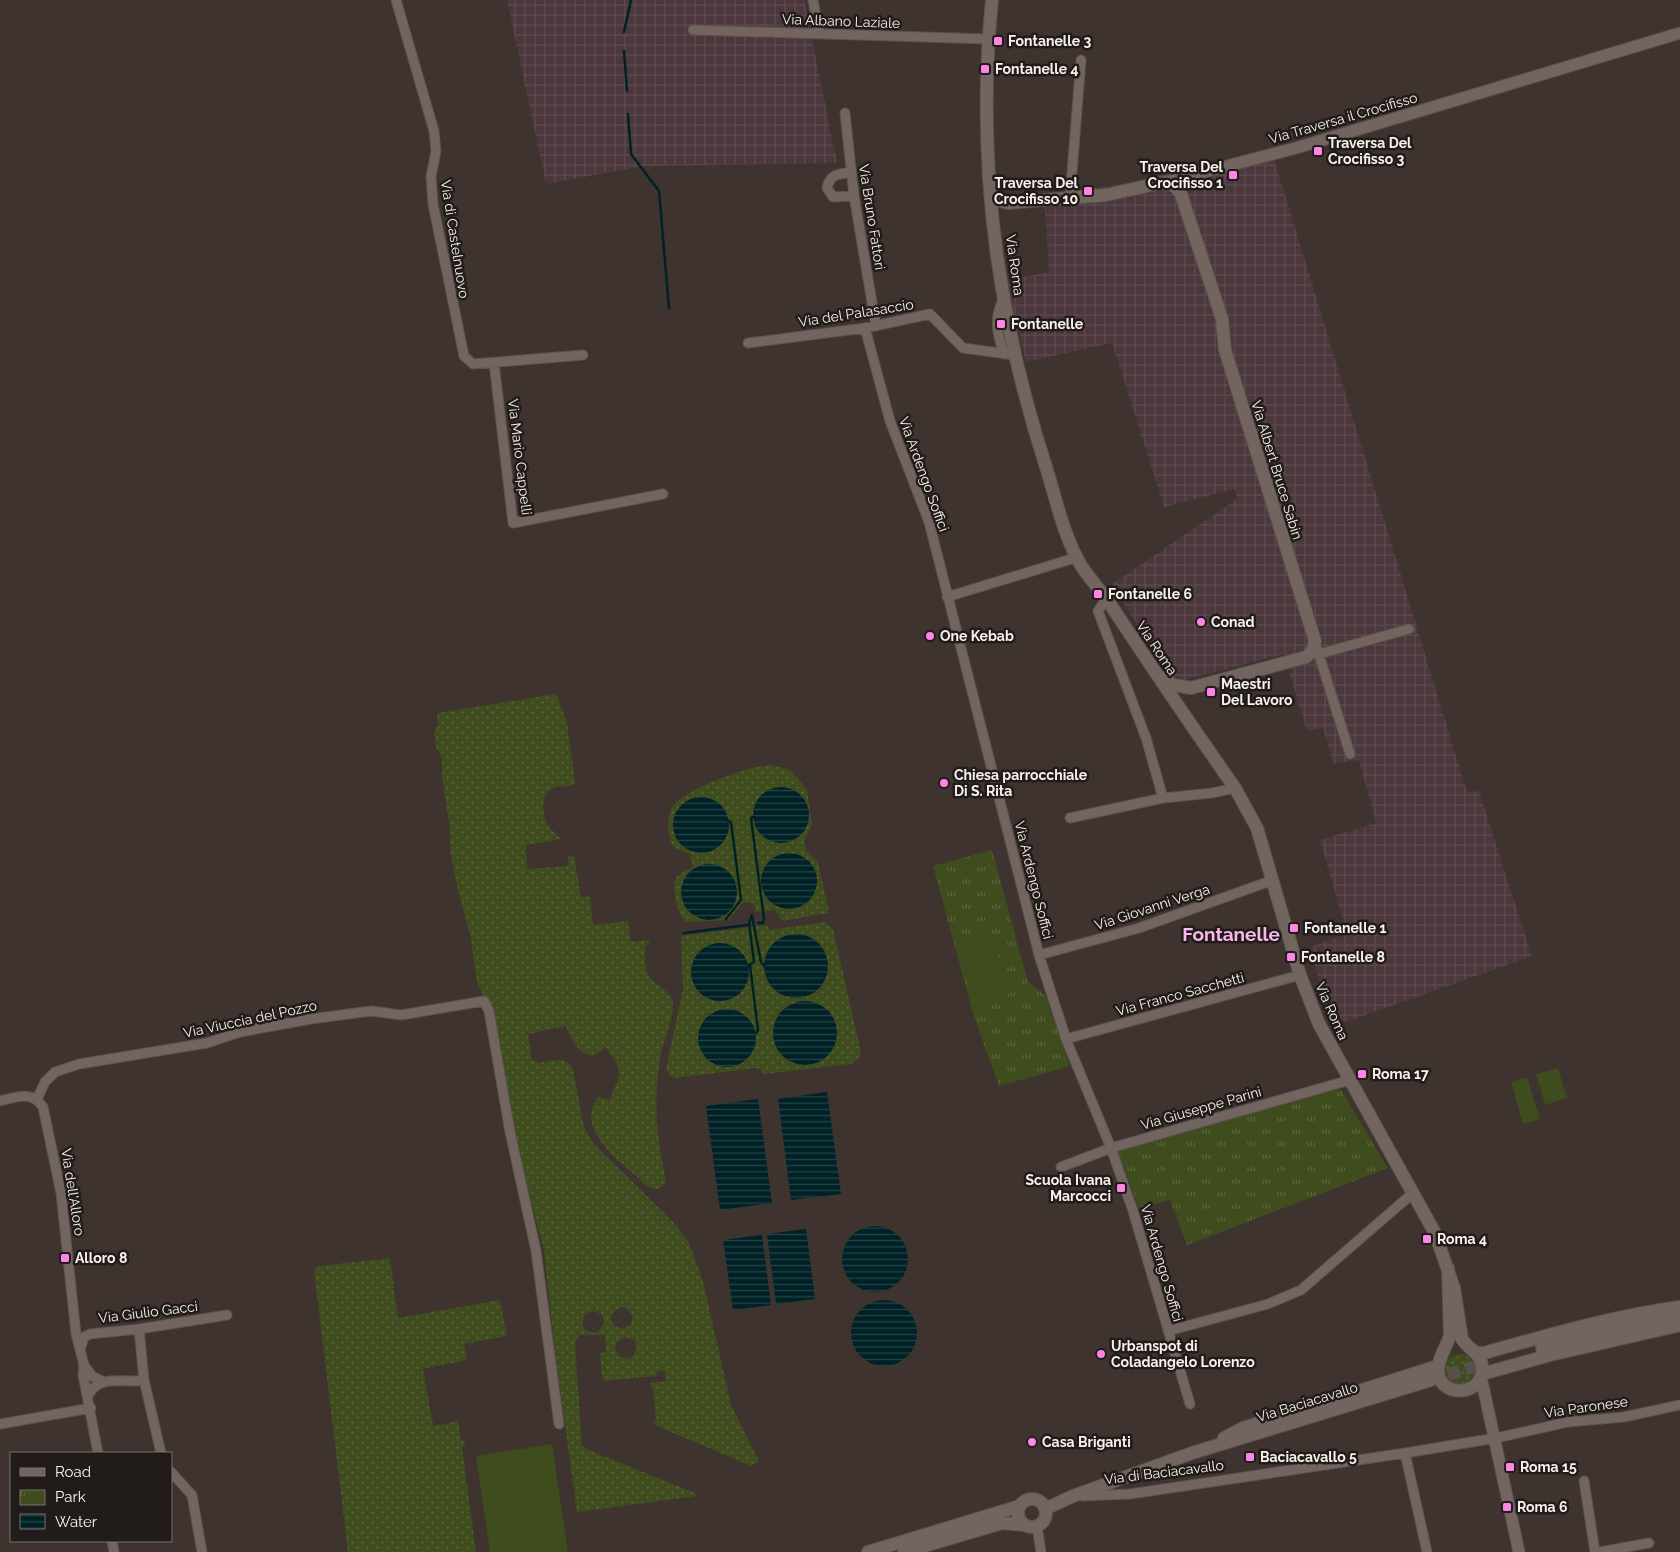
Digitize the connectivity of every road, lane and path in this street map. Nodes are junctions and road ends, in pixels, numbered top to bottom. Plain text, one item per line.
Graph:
1 (396, 0) edge
2 (813, 0) edge
3 (992, 0) edge
4 (693, 30) dead end
5 (819, 33) junction
6 (1680, 33) edge
7 (988, 39) junction
8 (1081, 60) dead end
9 (845, 113) dead end
10 (851, 172) junction
11 (1195, 175) junction
12 (1160, 184) junction
13 (989, 190) junction
14 (1181, 194) junction
15 (854, 196) junction
16 (1070, 197) junction
17 (1008, 203) junction
18 (993, 221) junction
19 (876, 326) junction
20 (865, 328) junction
21 (748, 343) dead end
22 (1009, 354) junction
23 (583, 355) dead end
24 (494, 363) junction
25 (663, 494) dead end
26 (1078, 558) junction
27 (947, 597) junction
28 (1108, 601) junction
29 (1409, 629) dead end
30 (1315, 641) junction
31 (1319, 654) junction
32 (1306, 657) junction
33 (1323, 668) junction
34 (1154, 670) junction
35 (1191, 688) junction
36 (1186, 719) junction
37 (1350, 754) dead end
38 (1235, 788) junction
39 (1163, 798) junction
40 (1070, 818) dead end
41 (1273, 880) junction
42 (1039, 955) junction
43 (1300, 975) junction
44 (1066, 1039) junction
45 (1350, 1080) junction
46 (36, 1099) junction
47 (0, 1101) edge
48 (1111, 1148) junction
49 (1061, 1167) dead end
50 (1413, 1193) junction
51 (1448, 1268) junction
52 (1680, 1307) edge
53 (1680, 1314) edge
54 (227, 1316) dead end
55 (1680, 1319) edge
56 (1644, 1324) junction
57 (1680, 1325) edge
58 (139, 1329) junction
59 (1168, 1332) junction
60 (81, 1347) junction
61 (1473, 1351) junction
62 (1444, 1353) junction
63 (1488, 1362) tunnel mouth
64 (84, 1365) junction
65 (1438, 1366) junction
66 (1482, 1375) junction
67 (144, 1380) junction
68 (1431, 1380) tunnel mouth
69 (102, 1381) junction
70 (1445, 1385) junction
71 (1468, 1390) junction
72 (89, 1394) junction
73 (1190, 1404) dead end
74 (1487, 1405) junction
75 (1680, 1405) edge
76 (91, 1408) junction
77 (0, 1424) edge
78 (559, 1424) dead end
79 (1496, 1438) junction
80 (98, 1452) edge
81 (161, 1452) edge
82 (1192, 1453) junction
83 (1405, 1453) junction
84 (172, 1473) edge
85 (1584, 1481) dead end
86 (1073, 1496) junction
87 (1020, 1506) junction
88 (1045, 1509) junction
89 (1031, 1525) junction
90 (1649, 1543) dead end
91 (202, 1552) edge
92 (868, 1552) edge
93 (904, 1552) edge
94 (1041, 1552) edge
95 (1427, 1552) edge
96 (1518, 1552) edge
97 (1595, 1552) edge
98 (1600, 1552) edge

1 - 24 street, Via di Castelnuovo
2 - 5 street
3 - 7 main road, Via Roma
4 - 5 street, Via Albano Laziale
5 - 7 street, Via Albano Laziale
6 - 11 street, Via Traversa il Crocifisso
7 - 13 main road, Via Roma
8 - 16 street
9 - 10 street, Via Bruno Fattori
10 - 15 street, Via Bruno Fattori
10 - 15 street
11 - 12 street, Via Traversa il Crocifisso
11 - 14 street
12 - 14 main road
12 - 16 main road, Via Traversa il Crocifisso
13 - 17 main road
13 - 18 main road, Via Roma
14 - 30 main road, Via Albert Bruce Sabin
15 - 19 street, Via Bruno Fattori
16 - 17 main road, Via Traversa il Crocifisso
17 - 18 main road
18 - 22 main road, Via Roma
19 - 20 street, Via del Palasaccio
19 - 22 street, Via del Palasaccio
20 - 21 street, Via del Palasaccio
20 - 27 street, Via Ardengo Soffici
22 - 26 main road, Via Roma
23 - 24 street
24 - 25 street, Via Mario Cappelli
26 - 27 street
26 - 28 main road, Via Roma
27 - 42 street, Via Ardengo Soffici
28 - 34 main road, Via Roma
28 - 39 street
29 - 31 street
30 - 31 street, Via Albert Bruce Sabin
30 - 32 main road
31 - 33 street, Via Albert Bruce Sabin
32 - 33 street
32 - 35 main road
33 - 37 street, Via Albert Bruce Sabin
34 - 35 main road
34 - 36 main road, Via Roma
35 - 36 main road
36 - 38 main road, Via Roma
38 - 39 street
38 - 41 main road, Via Roma
39 - 40 street
41 - 42 street, Via Giovanni Verga
41 - 43 main road, Via Roma
42 - 44 street, Via Ardengo Soffici
43 - 44 street, Via Franco Sacchetti
43 - 45 main road, Via Roma
44 - 48 street, Via Ardengo Soffici
45 - 48 street, Via Giuseppe Parini
45 - 50 main road, Via Roma
46 - 47 street
46 - 60 street, Via dell'Alloro
46 - 78 street, Via Viuccia del Pozzo
48 - 49 street, Via Giuseppe Parini
48 - 59 street, Via Ardengo Soffici
50 - 51 main road, Via Roma
50 - 59 street
51 - 61 main road, Via Roma
51 - 62 main road, Via Roma
52 - 61 main road
53 - 56 main road
54 - 58 street, Via Giulio Gacci
55 - 56 main road
56 - 63 main road
57 - 66 main road
58 - 60 street, Via Giulio Gacci
58 - 67 street
59 - 73 street, Via Ardengo Soffici
60 - 64 street, Via dell'Alloro
61 - 62 main road
61 - 66 main road, Via Roma
62 - 65 main road, Via Roma
64 - 69 street
64 - 72 street, Via dell'Alloro
65 - 70 main road
65 - 82 main road
66 - 71 main road
66 - 74 street, Via Roma
67 - 69 street
67 - 81 street
68 - 82 main road, Via Baciacavallo
69 - 72 street
70 - 71 main road
70 - 82 main road
71 - 74 street
72 - 76 street, Via dell'Alloro
74 - 79 street, Via Roma
75 - 79 street, Via Paronese
76 - 77 street
76 - 80 street, Via dell'Alloro
79 - 83 street, Via di Baciacavallo
79 - 96 street, Via Roma
82 - 86 main road, Via di Baciacavallo
83 - 86 street, Via di Baciacavallo
83 - 95 street
84 - 91 street
85 - 97 street
86 - 88 main road, Via di Baciacavallo
87 - 88 main road
87 - 89 main road
87 - 92 main road
88 - 89 main road
89 - 93 main road
89 - 94 street
90 - 98 street

